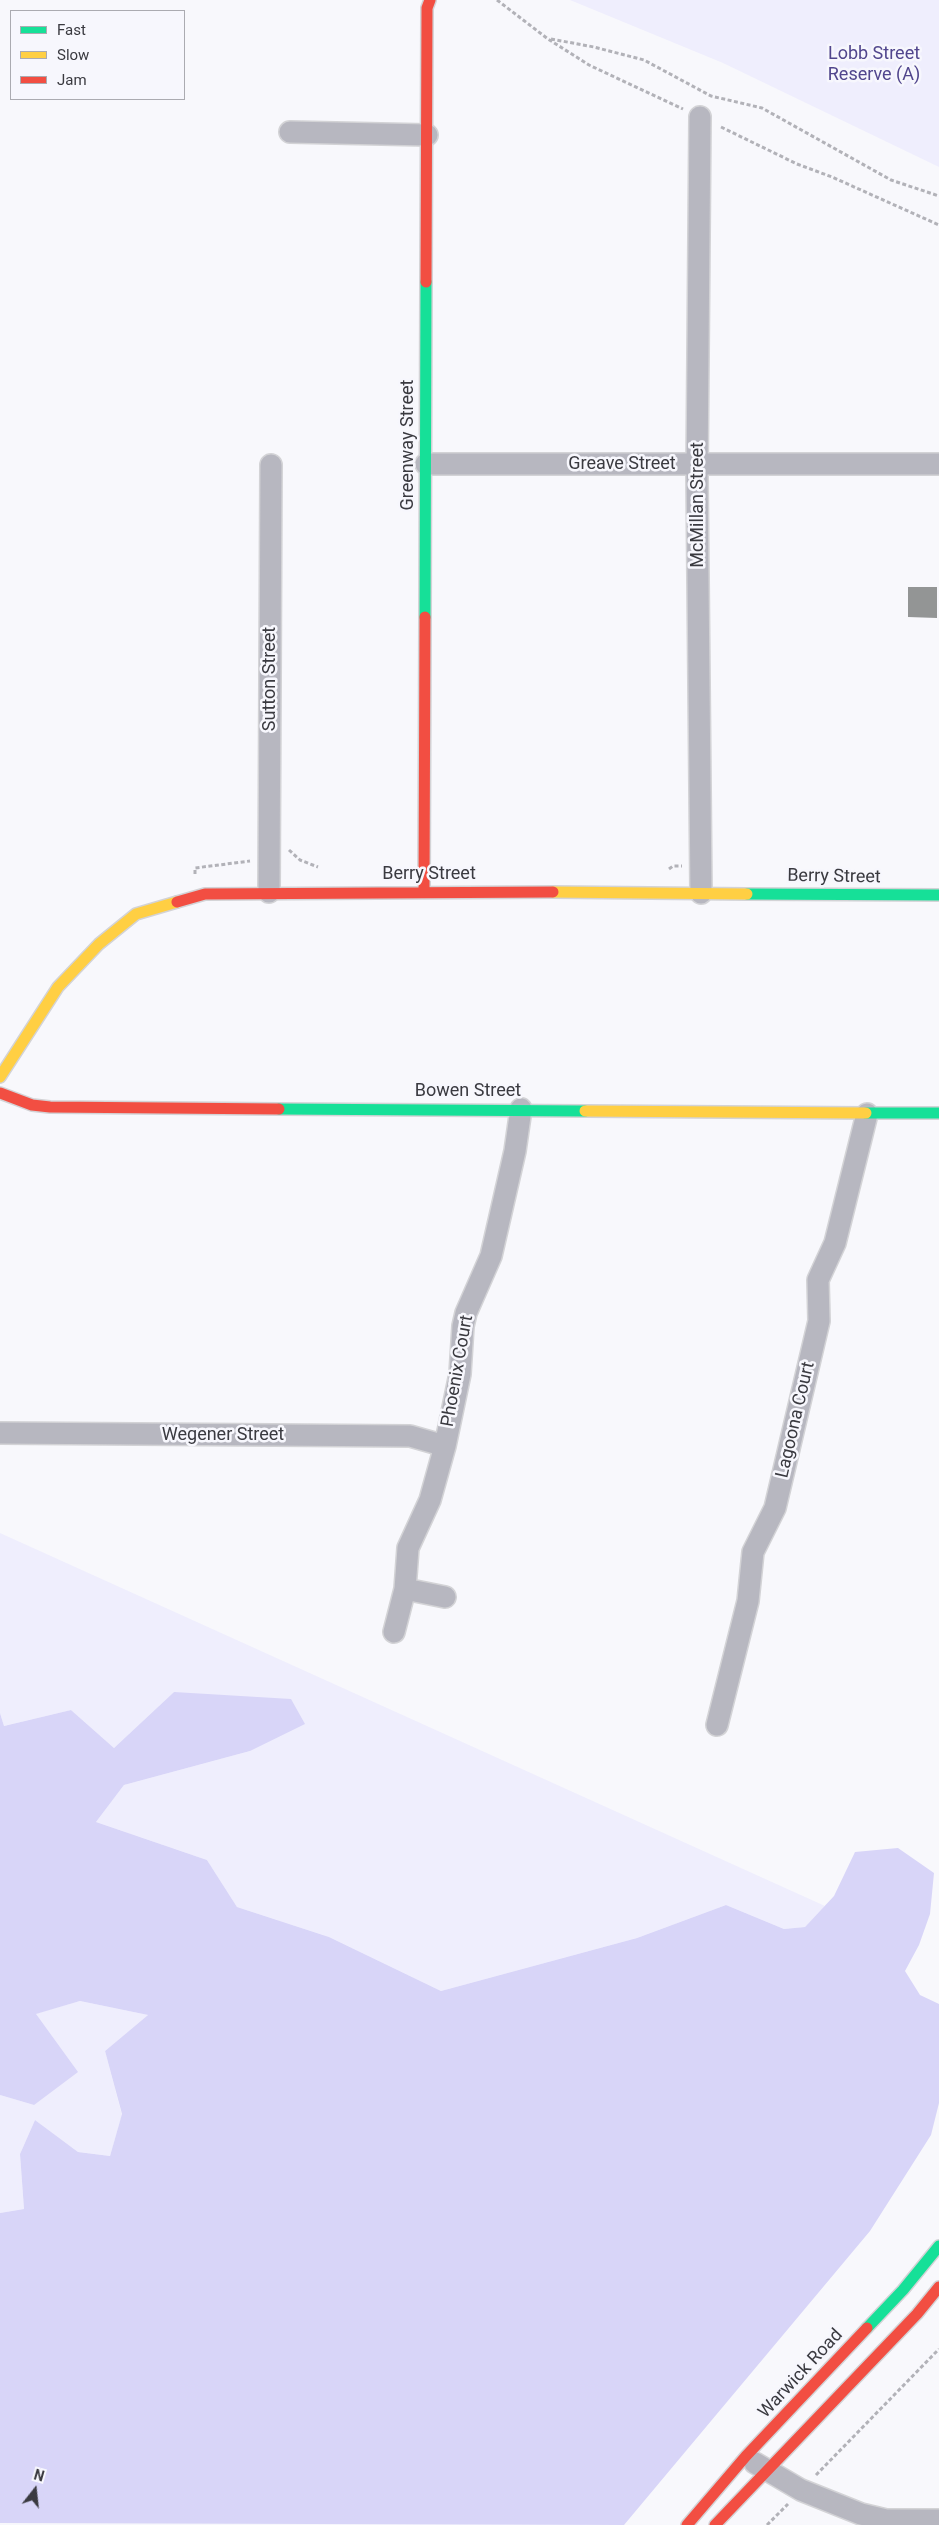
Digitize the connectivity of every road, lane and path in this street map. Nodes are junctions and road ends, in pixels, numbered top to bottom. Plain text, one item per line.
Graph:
1 (430, 0) edge
2 (548, 39) dead end
3 (700, 117) dead end
4 (290, 132) dead end
5 (427, 136) junction
6 (939, 196) edge
7 (426, 464) junction
8 (698, 464) junction
9 (939, 464) edge
10 (271, 465) dead end
11 (424, 891) junction
12 (269, 892) junction
13 (701, 893) junction
14 (939, 895) edge
15 (0, 1077) edge
16 (0, 1093) edge
17 (521, 1109) junction
18 (939, 1113) edge
19 (866, 1114) junction
20 (0, 1433) edge
21 (445, 1446) junction
22 (406, 1588) junction
23 (445, 1597) dead end
24 (394, 1632) dead end
25 (717, 1725) dead end
26 (939, 2246) edge
27 (939, 2287) edge
28 (939, 2350) edge
29 (746, 2456) junction
30 (765, 2471) junction
31 (801, 2490) junction
32 (939, 2520) edge
33 (687, 2525) edge
34 (715, 2525) edge
35 (767, 2525) edge

1 - 5 street, Greenway Street
2 - 6 path
3 - 8 street, McMillan Street
4 - 5 street
5 - 7 street, Greenway Street
7 - 8 street, Greave Street
7 - 11 street, Greenway Street
8 - 9 street, Greave Street
8 - 13 street, McMillan Street
10 - 12 street, Sutton Street
11 - 12 street, Berry Street
11 - 13 street, Berry Street
12 - 15 street, Berry Street
13 - 14 street, Berry Street
16 - 17 street, Bowen Street
17 - 19 street, Bowen Street
17 - 21 street, Phoenix Court
18 - 19 street, Bowen Street
19 - 25 street, Lagoona Court
20 - 21 street, Wegener Street
21 - 22 street, Phoenix Court
22 - 23 street
22 - 24 street, Phoenix Court
26 - 29 street, Warwick Road
27 - 30 street
28 - 31 path
29 - 30 street
29 - 33 street, Warwick Road
30 - 31 street
30 - 34 street
31 - 32 street
31 - 35 path

